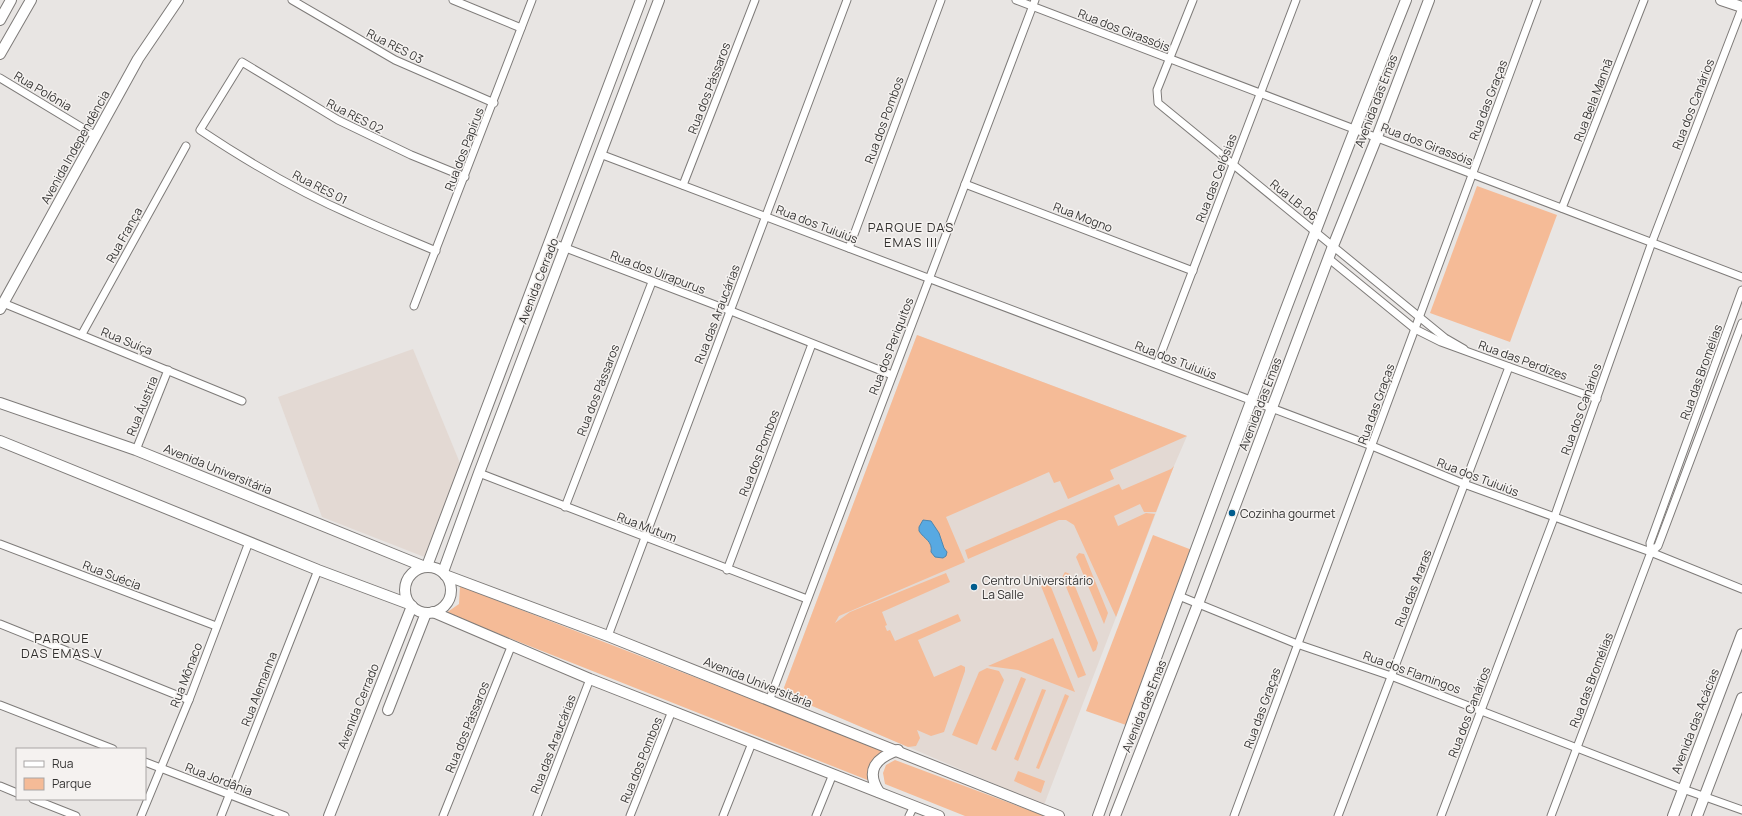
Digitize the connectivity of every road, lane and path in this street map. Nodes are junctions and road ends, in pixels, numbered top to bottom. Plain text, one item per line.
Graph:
1 (11, 0) edge
2 (31, 0) edge
3 (178, 0) edge
4 (292, 0) edge
5 (453, 0) edge
6 (532, 0) edge
7 (641, 0) edge
8 (659, 0) edge
9 (755, 0) edge
10 (847, 0) edge
11 (941, 0) edge
12 (1016, 0) edge
13 (1193, 0) edge
14 (1296, 0) edge
15 (1406, 0) edge
16 (1429, 0) edge
17 (1537, 0) edge
18 (1644, 0) edge
19 (1721, 0) edge
20 (1034, 3) edge
21 (1742, 8) edge
22 (0, 20) edge
23 (521, 28) junction
24 (0, 54) edge
25 (1171, 59) junction
26 (0, 78) edge
27 (1260, 93) junction
28 (494, 103) junction
29 (1354, 129) junction
30 (200, 130) joint
31 (96, 136) junction
32 (1377, 137) junction
33 (186, 146) dead end
34 (600, 154) junction
35 (1234, 165) junction
36 (1472, 173) junction
37 (465, 177) junction
38 (965, 184) junction
39 (683, 185) junction
40 (1562, 208) junction
41 (765, 216) junction
42 (1316, 232) junction
43 (550, 242) junction
44 (1652, 242) junction
45 (1333, 246) junction
46 (564, 248) junction
47 (848, 248) junction
48 (436, 251) junction
49 (1328, 258) junction
50 (1193, 270) junction
51 (1741, 276) edge
52 (930, 279) junction
53 (652, 282) junction
54 (1742, 290) edge
55 (1, 306) edge
56 (414, 306) dead end
57 (731, 311) junction
58 (1420, 316) junction
59 (1742, 323) edge
60 (1415, 329) junction
61 (82, 334) junction
62 (812, 344) junction
63 (1464, 349) junction
64 (1157, 364) junction
65 (1508, 367) junction
66 (168, 370) junction
67 (892, 375) junction
68 (1597, 399) junction
69 (1252, 400) junction
70 (242, 401) dead end
71 (0, 403) edge
72 (1272, 408) junction
73 (0, 441) edge
74 (1372, 446) junction
75 (136, 450) junction
76 (479, 474) junction
77 (1464, 484) junction
78 (565, 507) junction
79 (1554, 518) junction
80 (643, 537) junction
81 (249, 542) junction
82 (0, 544) edge
83 (1651, 552) junction
84 (426, 566) junction
85 (318, 570) junction
86 (727, 570) junction
87 (444, 573) junction
88 (1742, 589) edge
89 (1179, 596) junction
90 (807, 599) junction
91 (1198, 604) junction
92 (410, 605) junction
93 (429, 612) junction
94 (0, 624) edge
95 (216, 626) junction
96 (1742, 634) edge
97 (608, 636) junction
98 (1297, 644) junction
99 (511, 647) junction
100 (1391, 676) junction
101 (590, 679) junction
102 (1742, 698) edge
103 (189, 700) junction
104 (769, 701) junction
105 (0, 705) edge
106 (388, 710) dead end
107 (1482, 710) junction
108 (672, 711) junction
109 (752, 743) junction
110 (110, 748) edge
111 (1577, 748) junction
112 (898, 750) junction
113 (146, 762) edge
114 (160, 767) junction
115 (833, 774) junction
116 (0, 786) edge
117 (1683, 789) junction
118 (879, 792) junction
119 (16, 793) edge
120 (230, 794) junction
121 (1705, 796) junction
122 (35, 800) edge
123 (914, 806) junction
124 (1742, 810) edge
125 (61, 813) edge
126 (76, 816) edge
127 (141, 816) edge
128 (221, 816) edge
129 (285, 816) edge
130 (329, 816) edge
131 (442, 816) edge
132 (537, 816) edge
133 (630, 816) edge
134 (723, 816) edge
135 (816, 816) edge
136 (910, 816) edge
137 (939, 816) edge
138 (1059, 816) edge
139 (1098, 816) edge
140 (1115, 816) edge
141 (1234, 816) edge
142 (1338, 816) edge
143 (1441, 816) edge
144 (1551, 816) edge
145 (1673, 816) edge
146 (1697, 816) edge

1 - 22 street
2 - 24 street
3 - 31 street, Avenida Independência
4 - 28 street, Rua RES 03
5 - 23 street
6 - 23 street, Rua dos Papírus
7 - 43 street, Avenida Cerrado
8 - 34 street, Avenida Cerrado
9 - 39 street, Rua dos Pássaros
10 - 41 street, Rua das Araucárias
11 - 47 street, Rua dos Pombos
12 - 20 street, Rua dos Girassóis
13 - 25 street
14 - 27 street, Rua das Celósias
15 - 29 street, Avenida das Emas
16 - 32 street, Avenida das Emas
17 - 36 street, Rua das Graças
18 - 40 street, Rua Bela Manhã
19 - 21 street
20 - 25 street, Rua dos Girassóis
20 - 38 street, Rua dos Periquitos
21 - 44 street, Rua dos Canários
23 - 28 street, Rua dos Papírus
25 - 27 street, Rua dos Girassóis
25 - 35 street, Rua LB-06
26 - 31 street, Rua Polônia
27 - 29 street, Rua dos Girassóis
27 - 35 street, Rua das Celósias
28 - 37 street, Rua dos Papírus
29 - 32 street, Rua dos Girassóis
29 - 42 street, Avenida das Emas
30 - 37 street, Rua RES 02
30 - 48 street, Rua RES 01
31 - 55 street, Avenida Independência
32 - 36 street, Rua dos Girassóis
32 - 45 street, Avenida das Emas
33 - 61 street, Rua França
34 - 39 street, Rua dos Tuiuiús
34 - 46 street, Avenida Cerrado
35 - 42 street, Rua LB-06
35 - 50 street, Rua das Celósias
36 - 40 street, Rua dos Girassóis
36 - 58 street, Rua das Graças
37 - 48 street, Rua dos Papírus
38 - 50 street, Rua Mogno
38 - 52 street, Rua dos Periquitos
39 - 41 street, Rua dos Tuiuiús
40 - 44 street, Rua dos Girassóis
41 - 47 street, Rua dos Tuiuiús
41 - 57 street, Rua das Araucárias
42 - 45 street, Rua LB-06
42 - 69 street, Avenida das Emas
43 - 46 street, Rua dos Uirapurus
43 - 84 street, Avenida Cerrado
44 - 51 street, Rua dos Girassóis
44 - 68 street, Rua dos Canários
45 - 49 street, Avenida das Emas
45 - 58 street, Rua LB-06
46 - 53 street, Rua dos Uirapurus
46 - 76 street, Avenida Cerrado
47 - 52 street, Rua dos Tuiuiús
48 - 56 street, Rua dos Papírus
49 - 60 street
49 - 72 street, Avenida das Emas
50 - 64 street, Rua das Celósias
52 - 64 street, Rua dos Tuiuiús
52 - 67 street, Rua dos Periquitos
53 - 57 street, Rua dos Uirapurus
53 - 78 street, Rua dos Pássaros
54 - 83 street, Rua das Bromélias
55 - 61 street, Rua Suíça
57 - 62 street, Rua dos Uirapurus
57 - 80 street, Rua das Araucárias
58 - 60 street, Rua das Graças
58 - 63 street, Rua das Perdizes
59 - 83 street, Rua das Bromélias
60 - 63 street, Rua das Perdizes
60 - 74 street, Rua das Graças
61 - 66 street, Rua Suíça
62 - 67 street, Rua dos Uirapurus
62 - 86 street, Rua dos Pombos
63 - 65 street, Rua das Perdizes
64 - 69 street, Rua dos Tuiuiús
65 - 68 street, Rua das Perdizes
65 - 77 street, Rua das Araras
66 - 70 street, Rua Suíça
66 - 75 street, Rua Áustria
67 - 90 street, Rua dos Periquitos
68 - 79 street, Rua dos Canários
69 - 72 street, Rua dos Tuiuiús
69 - 89 street, Avenida das Emas
71 - 75 street, Avenida Universitária
72 - 74 street, Rua dos Tuiuiús
72 - 91 street, Avenida das Emas
73 - 81 street
74 - 77 street, Rua dos Tuiuiús
74 - 98 street, Rua das Graças
75 - 84 street, Avenida Universitária
76 - 78 street, Rua Mutum
76 - 87 street, Avenida Cerrado
77 - 79 street, Rua dos Tuiuiús
77 - 100 street, Rua das Araras
78 - 80 street, Rua Mutum
79 - 83 street, Rua dos Tuiuiús
79 - 107 street, Rua dos Canários
80 - 86 street, Rua Mutum
80 - 97 street, Rua das Araucárias
81 - 85 street
81 - 95 street, Rua Mônaco
82 - 95 street, Rua Suécia
83 - 88 street, Rua dos Tuiuiús
83 - 111 street, Rua das Bromélias
84 - 87 street
84 - 92 street
85 - 92 street
85 - 120 street, Rua Alemanha
86 - 90 street, Rua Mutum
87 - 93 street
87 - 97 street, Avenida Universitária
89 - 91 street, Rua dos Flamingos
89 - 139 street, Avenida das Emas
90 - 104 street, Rua dos Periquitos
91 - 98 street, Rua dos Flamingos
91 - 140 street, Avenida das Emas
92 - 93 street
92 - 130 street, Avenida Cerrado
93 - 99 street
93 - 106 street
94 - 103 street
95 - 103 street, Rua Mônaco
96 - 117 street, Avenida das Acácias
97 - 104 street, Avenida Universitária
98 - 100 street, Rua dos Flamingos
98 - 141 street, Rua das Graças
99 - 101 street
99 - 131 street, Rua dos Pássaros
100 - 107 street, Rua dos Flamingos
100 - 142 street, Rua das Araras
101 - 108 street
101 - 132 street, Rua das Araucárias
102 - 121 street
103 - 114 street, Rua Mônaco
104 - 112 street, Avenida Universitária
105 - 110 street
107 - 111 street, Rua dos Flamingos
107 - 143 street, Rua dos Canários
108 - 109 street
108 - 133 street, Rua dos Pombos
109 - 115 street
109 - 134 street
111 - 117 street, Rua dos Flamingos
111 - 144 street, Rua das Bromélias
112 - 118 street
112 - 138 street, Avenida Universitária
113 - 114 street, Rua Jordânia
114 - 120 street, Rua Jordânia
114 - 127 street, Rua Mônaco
115 - 118 street
115 - 135 street
116 - 119 street
117 - 121 street, Rua dos Flamingos
117 - 145 street, Avenida das Acácias
118 - 123 street
120 - 128 street, Rua Alemanha
120 - 129 street, Rua Jordânia
121 - 124 street, Rua dos Flamingos
121 - 146 street
122 - 125 street
123 - 136 street
123 - 137 street
125 - 126 street

